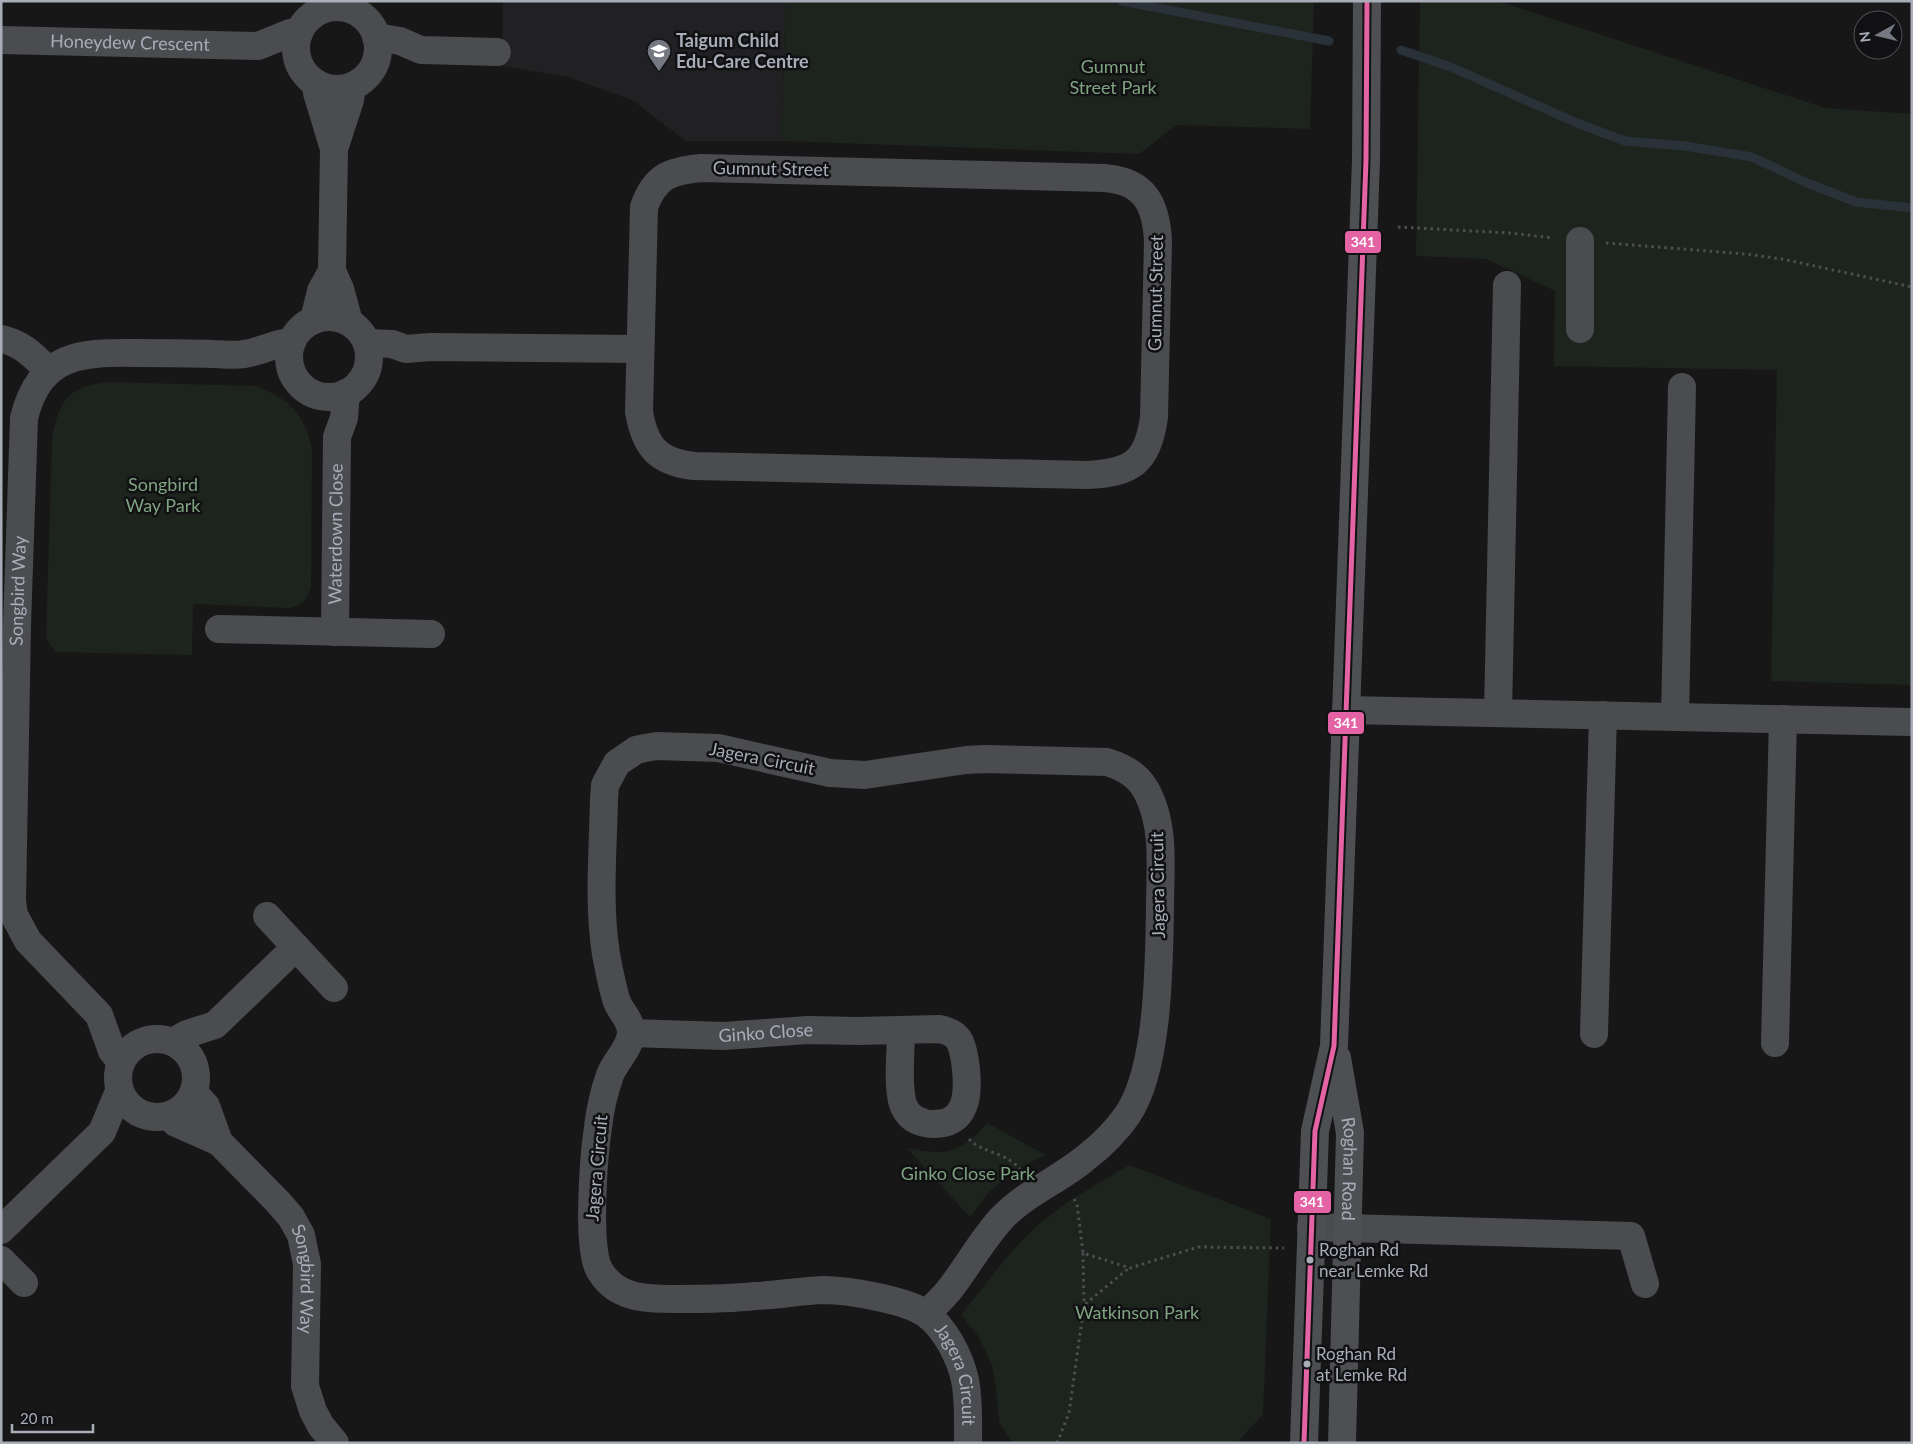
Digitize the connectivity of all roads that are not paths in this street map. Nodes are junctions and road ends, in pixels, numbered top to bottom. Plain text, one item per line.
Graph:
1 (1367, 1) edge
2 (321, 6) edge
3 (356, 7) edge
4 (299, 33) junction
5 (1, 40) edge
6 (258, 46) junction
7 (376, 50) junction
8 (497, 52) dead end
9 (298, 62) junction
10 (316, 84) junction
11 (352, 87) junction
12 (334, 149) junction
13 (1580, 241) road end
14 (332, 271) junction
15 (1507, 285) dead end
16 (314, 320) junction
17 (349, 322) junction
18 (1580, 330) dead end
19 (1, 339) edge
20 (640, 349) junction
21 (368, 353) junction
22 (292, 355) junction
23 (49, 372) junction
24 (1682, 387) dead end
25 (333, 394) junction
26 (9, 625) edge
27 (220, 629) dead end
28 (335, 632) junction
29 (431, 634) dead end
30 (1346, 710) junction
31 (1498, 713) junction
32 (1603, 715) junction
33 (1675, 717) junction
34 (1783, 719) junction
35 (1912, 722) edge
36 (267, 916) dead end
37 (296, 947) junction
38 (334, 988) dead end
39 (99, 1015) junction
40 (215, 1025) junction
41 (901, 1031) junction
42 (631, 1034) junction
43 (1594, 1034) dead end
44 (160, 1041) junction
45 (1775, 1042) dead end
46 (1334, 1046) junction
47 (121, 1062) junction
48 (194, 1080) junction
49 (119, 1091) junction
50 (140, 1114) junction
51 (169, 1116) junction
52 (102, 1132) junction
53 (218, 1142) junction
54 (1311, 1227) junction
55 (1348, 1228) junction
56 (1, 1230) edge
57 (1, 1260) edge
58 (24, 1283) dead end
59 (1645, 1284) dead end
60 (926, 1314) junction
61 (335, 1442) edge
62 (968, 1443) edge
63 (1304, 1443) edge
64 (1342, 1443) edge

1 - 30 main road, Roghan Road
2 - 3 street
2 - 4 street
3 - 7 street
4 - 6 street, Honeydew Crescent
4 - 9 street
5 - 6 street, Honeydew Crescent
6 - 9 street, Honeydew Crescent
7 - 8 street
7 - 11 street
9 - 10 street
10 - 11 street
10 - 12 street
11 - 12 street
12 - 14 street
13 - 18 street
14 - 16 street
14 - 17 street
15 - 31 street
16 - 17 street
16 - 22 street
17 - 21 street
19 - 23 street
20 - 20 street, Gumnut Street
20 - 21 street
21 - 25 street
22 - 23 street, Songbird Way
22 - 25 street
23 - 26 street, Songbird Way
24 - 33 street
25 - 28 street, Waterdown Close
26 - 39 street, Songbird Way
27 - 28 street, Waterdown Close
28 - 29 street, Waterdown Close
30 - 31 street
30 - 46 main road, Roghan Road
31 - 32 street
32 - 33 street
32 - 43 street
33 - 34 street
34 - 35 street
34 - 45 street
36 - 37 street
37 - 38 street
37 - 40 street
39 - 44 street, Songbird Way
39 - 47 street, Songbird Way
40 - 44 street
40 - 48 street
41 - 41 street, Ginko Close
41 - 42 street, Ginko Close
42 - 60 street, Jagera Circuit
42 - 60 street, Jagera Circuit
44 - 47 street
44 - 48 street
46 - 54 main road, Roghan Road
46 - 55 main road, Roghan Road
47 - 49 street
48 - 51 street
48 - 53 street, Songbird Way
49 - 50 street
49 - 52 street
50 - 51 street
50 - 52 street
51 - 53 street, Songbird Way
52 - 56 street
53 - 61 street, Songbird Way
54 - 55 street
54 - 63 main road, Roghan Road
55 - 59 street
55 - 64 main road, Roghan Road
57 - 58 street
60 - 62 street, Jagera Circuit

